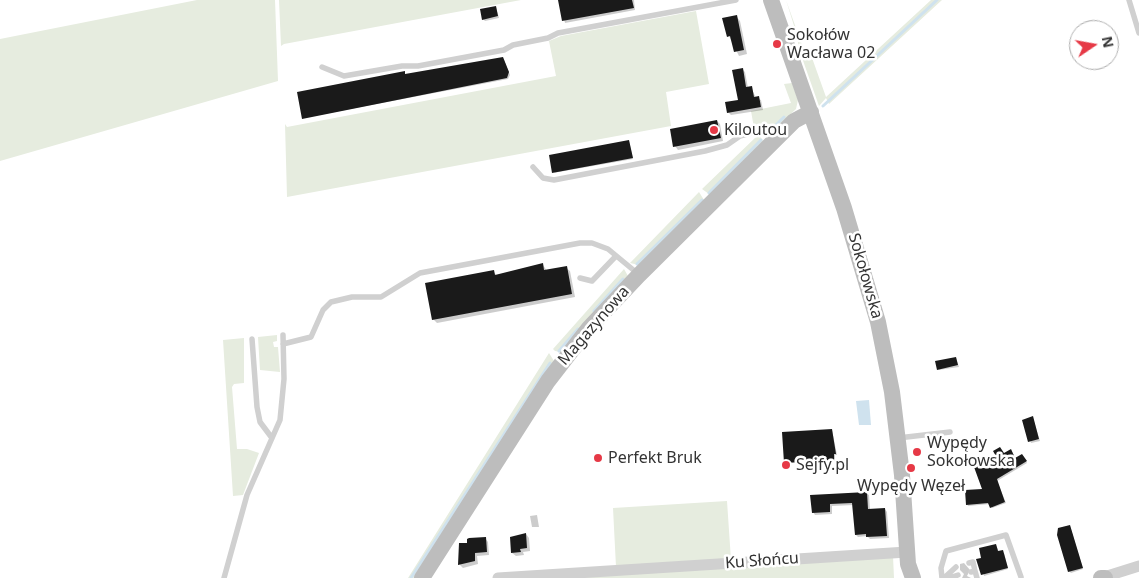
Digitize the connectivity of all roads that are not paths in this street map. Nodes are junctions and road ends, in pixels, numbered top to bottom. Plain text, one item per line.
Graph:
1 (736, 0) edge
2 (771, 0) edge
3 (1129, 0) edge
4 (1139, 32) edge
5 (322, 67) dead end
6 (811, 112) junction
7 (775, 140) junction
8 (532, 167) dead end
9 (616, 256) junction
10 (639, 274) junction
11 (580, 278) dead end
12 (283, 335) dead end
13 (252, 339) dead end
14 (283, 344) junction
15 (950, 432) dead end
16 (272, 438) junction
17 (898, 438) junction
18 (969, 563) dead end
19 (1139, 566) edge
20 (956, 567) dead end
21 (910, 571) edge
22 (958, 575) dead end
23 (424, 577) edge
24 (224, 578) edge
25 (498, 578) edge
26 (943, 578) edge
27 (949, 578) edge
28 (977, 578) edge
29 (1019, 578) edge
30 (1103, 578) edge

1 - 5 lane
2 - 6 street, Sokołowska
3 - 4 lane
6 - 7 street, Magazynowa
6 - 17 street, Sokołowska
7 - 8 lane
7 - 10 street, Magazynowa
9 - 10 lane
9 - 11 lane
9 - 14 lane
10 - 23 street, Magazynowa
12 - 14 lane
13 - 16 lane
14 - 16 lane
15 - 17 lane
16 - 24 lane
17 - 21 street, Sokołowska
18 - 28 lane
19 - 30 street
20 - 26 lane
21 - 25 street, Ku Słońcu
22 - 27 lane
26 - 29 lane

